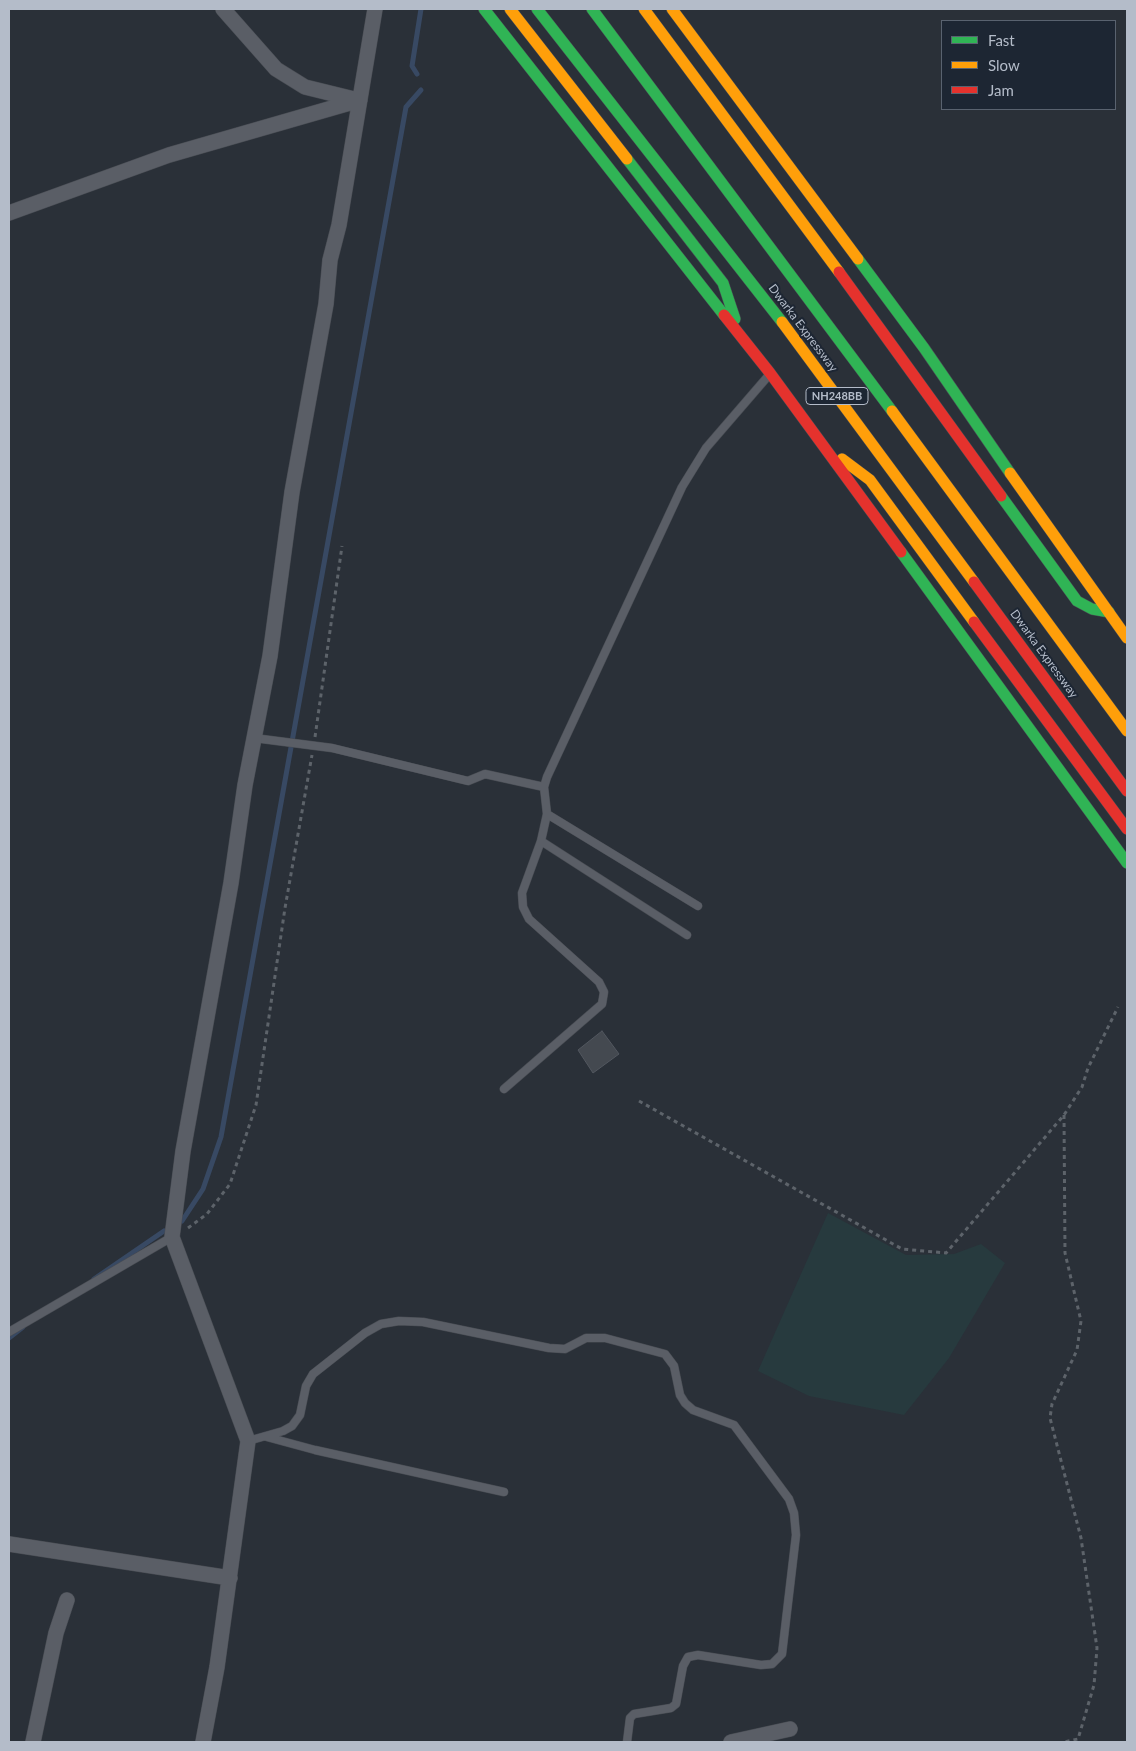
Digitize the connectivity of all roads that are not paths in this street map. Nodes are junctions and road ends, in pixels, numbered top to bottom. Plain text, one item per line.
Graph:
1 (223, 9) edge
2 (375, 9) edge
3 (484, 9) edge
4 (510, 9) edge
5 (537, 9) edge
6 (592, 9) edge
7 (644, 9) edge
8 (672, 9) edge
9 (360, 100) junction
10 (9, 212) edge
11 (741, 336) junction
12 (770, 373) junction
13 (820, 441) junction
14 (1109, 612) junction
15 (1127, 638) edge
16 (1127, 731) edge
17 (254, 738) junction
18 (544, 787) junction
19 (1127, 791) edge
20 (548, 814) junction
21 (1127, 829) edge
22 (541, 841) junction
23 (1127, 863) edge
24 (698, 906) dead end
25 (687, 935) dead end
26 (504, 1089) dead end
27 (172, 1237) junction
28 (9, 1332) edge
29 (266, 1436) junction
30 (248, 1441) junction
31 (504, 1492) dead end
32 (9, 1544) edge
33 (230, 1578) junction
34 (67, 1600) dead end
35 (790, 1729) dead end
36 (33, 1742) edge
37 (203, 1742) edge
38 (627, 1742) edge
39 (732, 1742) edge

1 - 9 street
2 - 9 street
3 - 11 main road
4 - 11 main road
5 - 19 main road, Dwarka Expressway / NH248BB
6 - 16 main road, Dwarka Expressway / NH248BB
7 - 14 main road
8 - 14 main road
9 - 10 street
9 - 17 street
11 - 12 main road
12 - 13 main road
12 - 18 lane
13 - 21 main road
13 - 23 main road
14 - 15 main road
17 - 18 lane
17 - 27 street
18 - 20 lane
20 - 22 lane
20 - 24 lane
22 - 25 lane
22 - 26 lane
27 - 28 lane
27 - 30 street
29 - 30 lane
29 - 31 lane
29 - 38 lane
30 - 33 street
32 - 33 street
33 - 37 street
34 - 36 street
35 - 39 street

